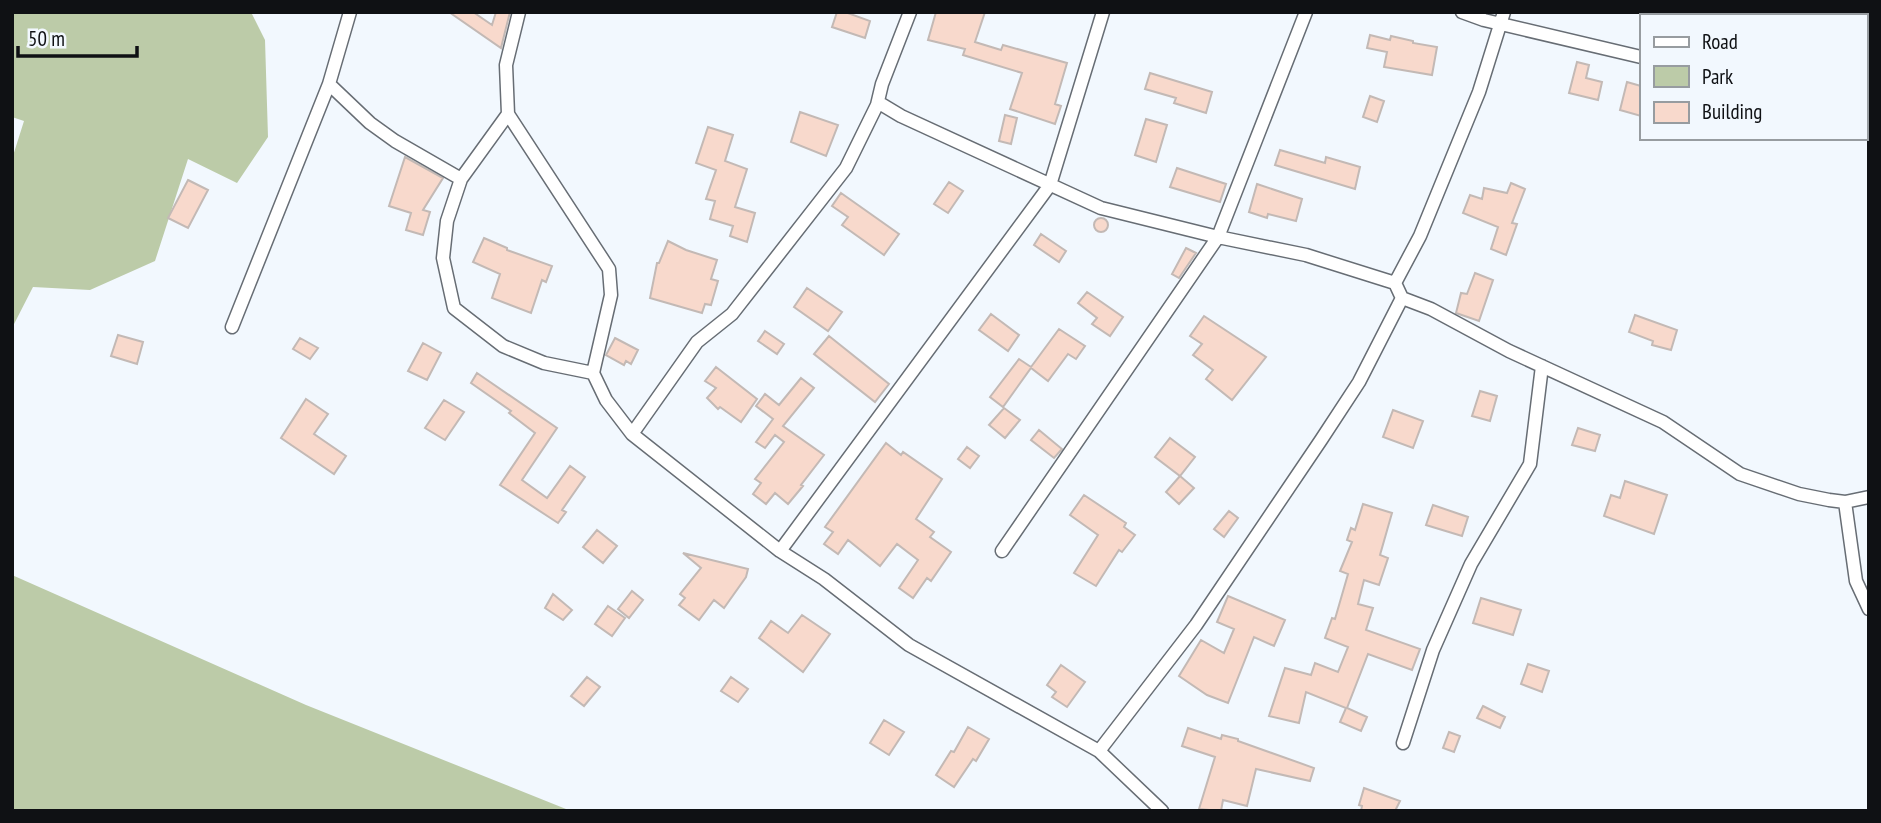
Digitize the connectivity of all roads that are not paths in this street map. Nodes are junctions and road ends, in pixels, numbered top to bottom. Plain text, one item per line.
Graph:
1 (350, 12) edge
2 (519, 12) edge
3 (909, 12) edge
4 (1103, 12) edge
5 (1306, 12) edge
6 (1462, 12) edge
7 (1502, 18) edge
8 (1640, 57) edge
9 (328, 84) junction
10 (877, 105) junction
11 (509, 114) junction
12 (461, 179) junction
13 (1050, 185) junction
14 (1218, 237) junction
15 (1395, 283) junction
16 (1402, 298) junction
17 (232, 327) dead end
18 (1542, 366) junction
19 (593, 373) junction
20 (632, 434) junction
21 (1869, 497) edge
22 (1844, 502) junction
23 (780, 551) junction
24 (1002, 551) dead end
25 (1869, 609) edge
26 (1403, 743) dead end
27 (1099, 751) junction
28 (1162, 811) edge

1 - 9 street
2 - 11 street
3 - 10 street
4 - 13 street
5 - 14 street
6 - 7 street
7 - 8 street
7 - 15 street
9 - 12 street
9 - 17 street
10 - 13 street
10 - 20 street
11 - 12 street
11 - 19 street
12 - 19 street
13 - 14 street
13 - 23 street
14 - 15 street
14 - 24 street
15 - 16 street
16 - 18 street
16 - 27 street
18 - 22 street
18 - 26 street
19 - 20 street
20 - 23 street
21 - 22 street
22 - 25 street
23 - 27 street
27 - 28 street

